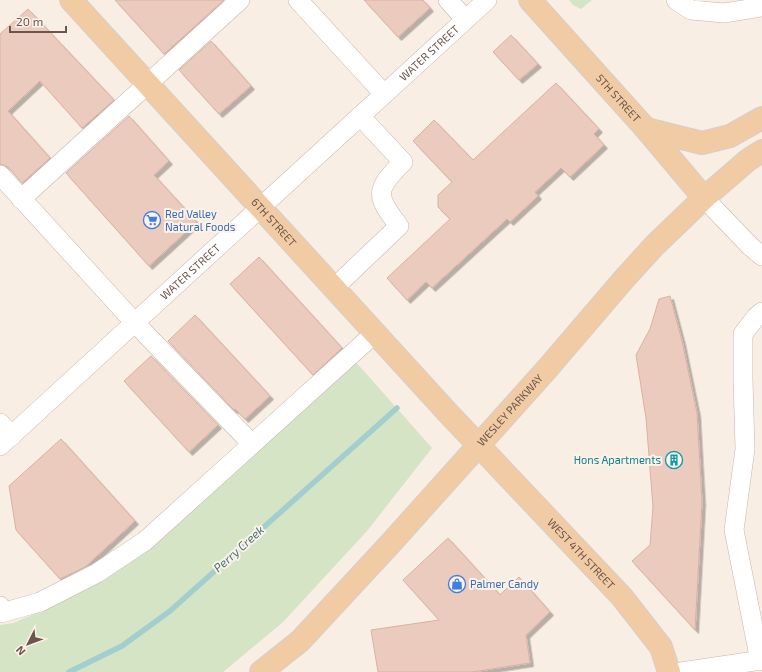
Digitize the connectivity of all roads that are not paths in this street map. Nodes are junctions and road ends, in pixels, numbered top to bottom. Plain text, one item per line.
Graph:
1 (71, 0) edge
2 (240, 0) edge
3 (298, 0) edge
4 (448, 0) edge
5 (487, 0) edge
6 (530, 0) edge
7 (676, 0) edge
8 (762, 7) edge
9 (465, 19) junction
10 (148, 85) junction
11 (384, 94) junction
12 (360, 116) junction
13 (762, 118) edge
14 (646, 129) junction
15 (762, 151) edge
16 (0, 175) edge
17 (21, 198) junction
18 (704, 198) junction
19 (260, 208) junction
20 (762, 256) edge
21 (334, 288) junction
22 (762, 312) edge
23 (135, 324) junction
24 (375, 333) junction
25 (4, 435) edge
26 (252, 444) junction
27 (479, 444) junction
28 (1, 609) edge
29 (761, 661) edge
30 (261, 672) edge
31 (669, 672) edge
32 (681, 672) edge

1 - 10 main road, 6TH STREET
2 - 10 street
3 - 11 street
4 - 9 street
5 - 9 street, WATER STREET
6 - 14 main road, 5TH STREET
7 - 8 street
9 - 11 street, WATER STREET
10 - 17 street
10 - 19 main road, 6TH STREET
11 - 12 street, WATER STREET
12 - 19 street, WATER STREET
12 - 21 street
13 - 14 main road
14 - 18 main road, 5TH STREET
15 - 18 main road, WESLEY PARKWAY
16 - 17 street
17 - 23 street
18 - 20 street
18 - 27 main road, WESLEY PARKWAY
19 - 21 main road, 6TH STREET
19 - 23 street, WATER STREET
21 - 24 main road, 6TH STREET
22 - 29 street
23 - 25 street, WATER STREET
23 - 26 street
24 - 26 street
24 - 27 main road, 6TH STREET
26 - 28 street
27 - 30 main road, WESLEY PARKWAY
27 - 31 main road, WEST 4TH STREET
29 - 32 street

